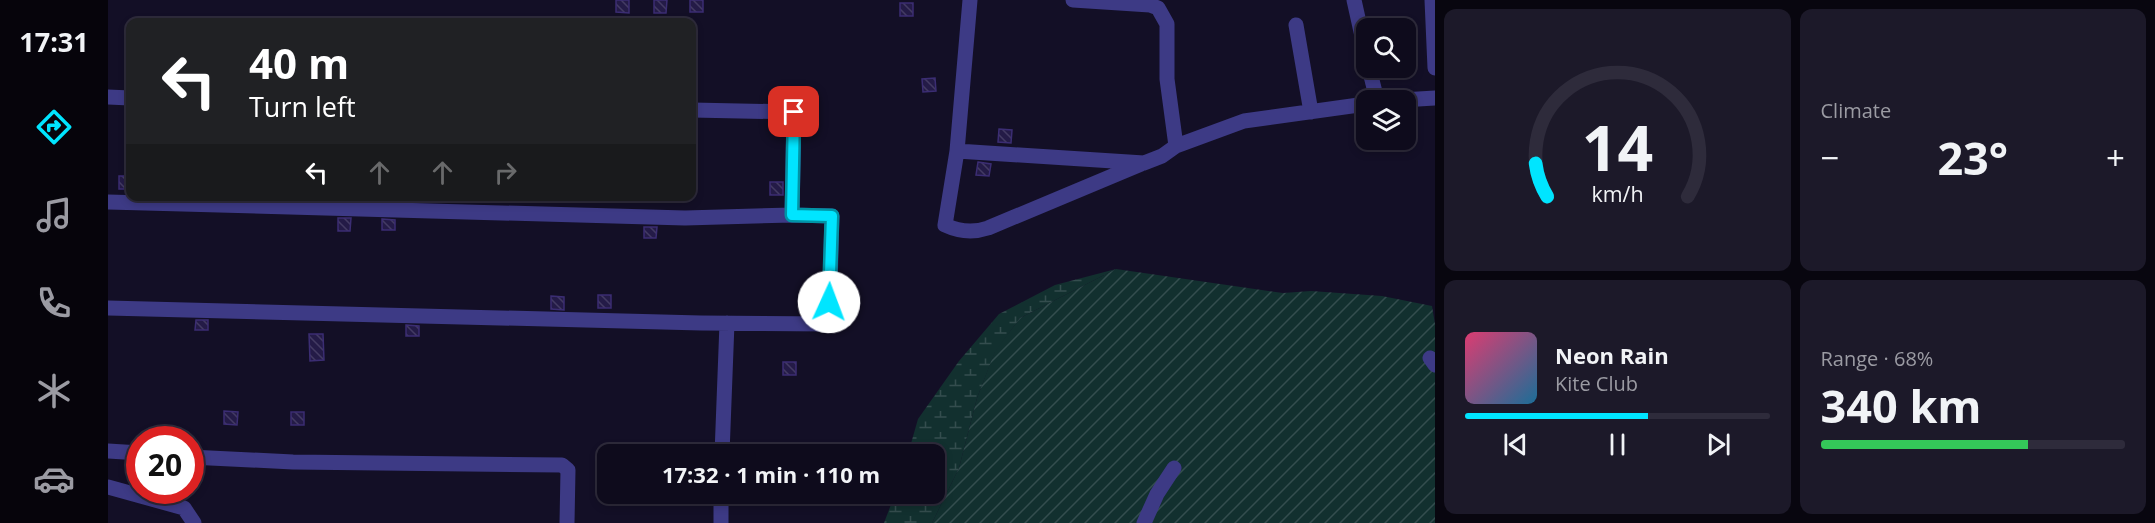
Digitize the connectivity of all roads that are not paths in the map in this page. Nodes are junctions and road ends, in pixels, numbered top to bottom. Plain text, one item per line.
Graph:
1 (970, 0) edge
2 (1073, 0) edge
3 (1354, 0) edge
4 (1432, 0) edge
5 (1358, 18) edge
6 (1296, 25) dead end
7 (1435, 68) edge
8 (108, 97) edge
9 (126, 98) edge
10 (1435, 98) edge
11 (1416, 99) edge
12 (1356, 105) edge
13 (696, 110) edge
14 (1311, 112) junction
15 (1176, 146) junction
16 (957, 151) junction
17 (1144, 162) junction
18 (108, 202) edge
19 (792, 215) junction
20 (108, 308) edge
21 (727, 323) junction
22 (722, 444) edge
23 (108, 451) edge
24 (126, 452) edge
25 (204, 458) edge
26 (1174, 468) dead end
27 (108, 488) edge
28 (721, 504) edge
29 (194, 523) edge
30 (567, 523) edge
31 (721, 523) edge
32 (1144, 523) edge

1 - 16 lane
2 - 15 lane
3 - 5 lane
4 - 7 lane
6 - 14 lane
8 - 9 lane
10 - 11 lane
12 - 14 lane
13 - 19 lane
14 - 15 lane
15 - 17 lane
16 - 17 lane
16 - 17 lane
18 - 19 lane
19 - 21 lane
20 - 21 lane
21 - 22 lane
23 - 24 lane
25 - 30 lane
26 - 32 lane
27 - 29 lane
28 - 31 lane

